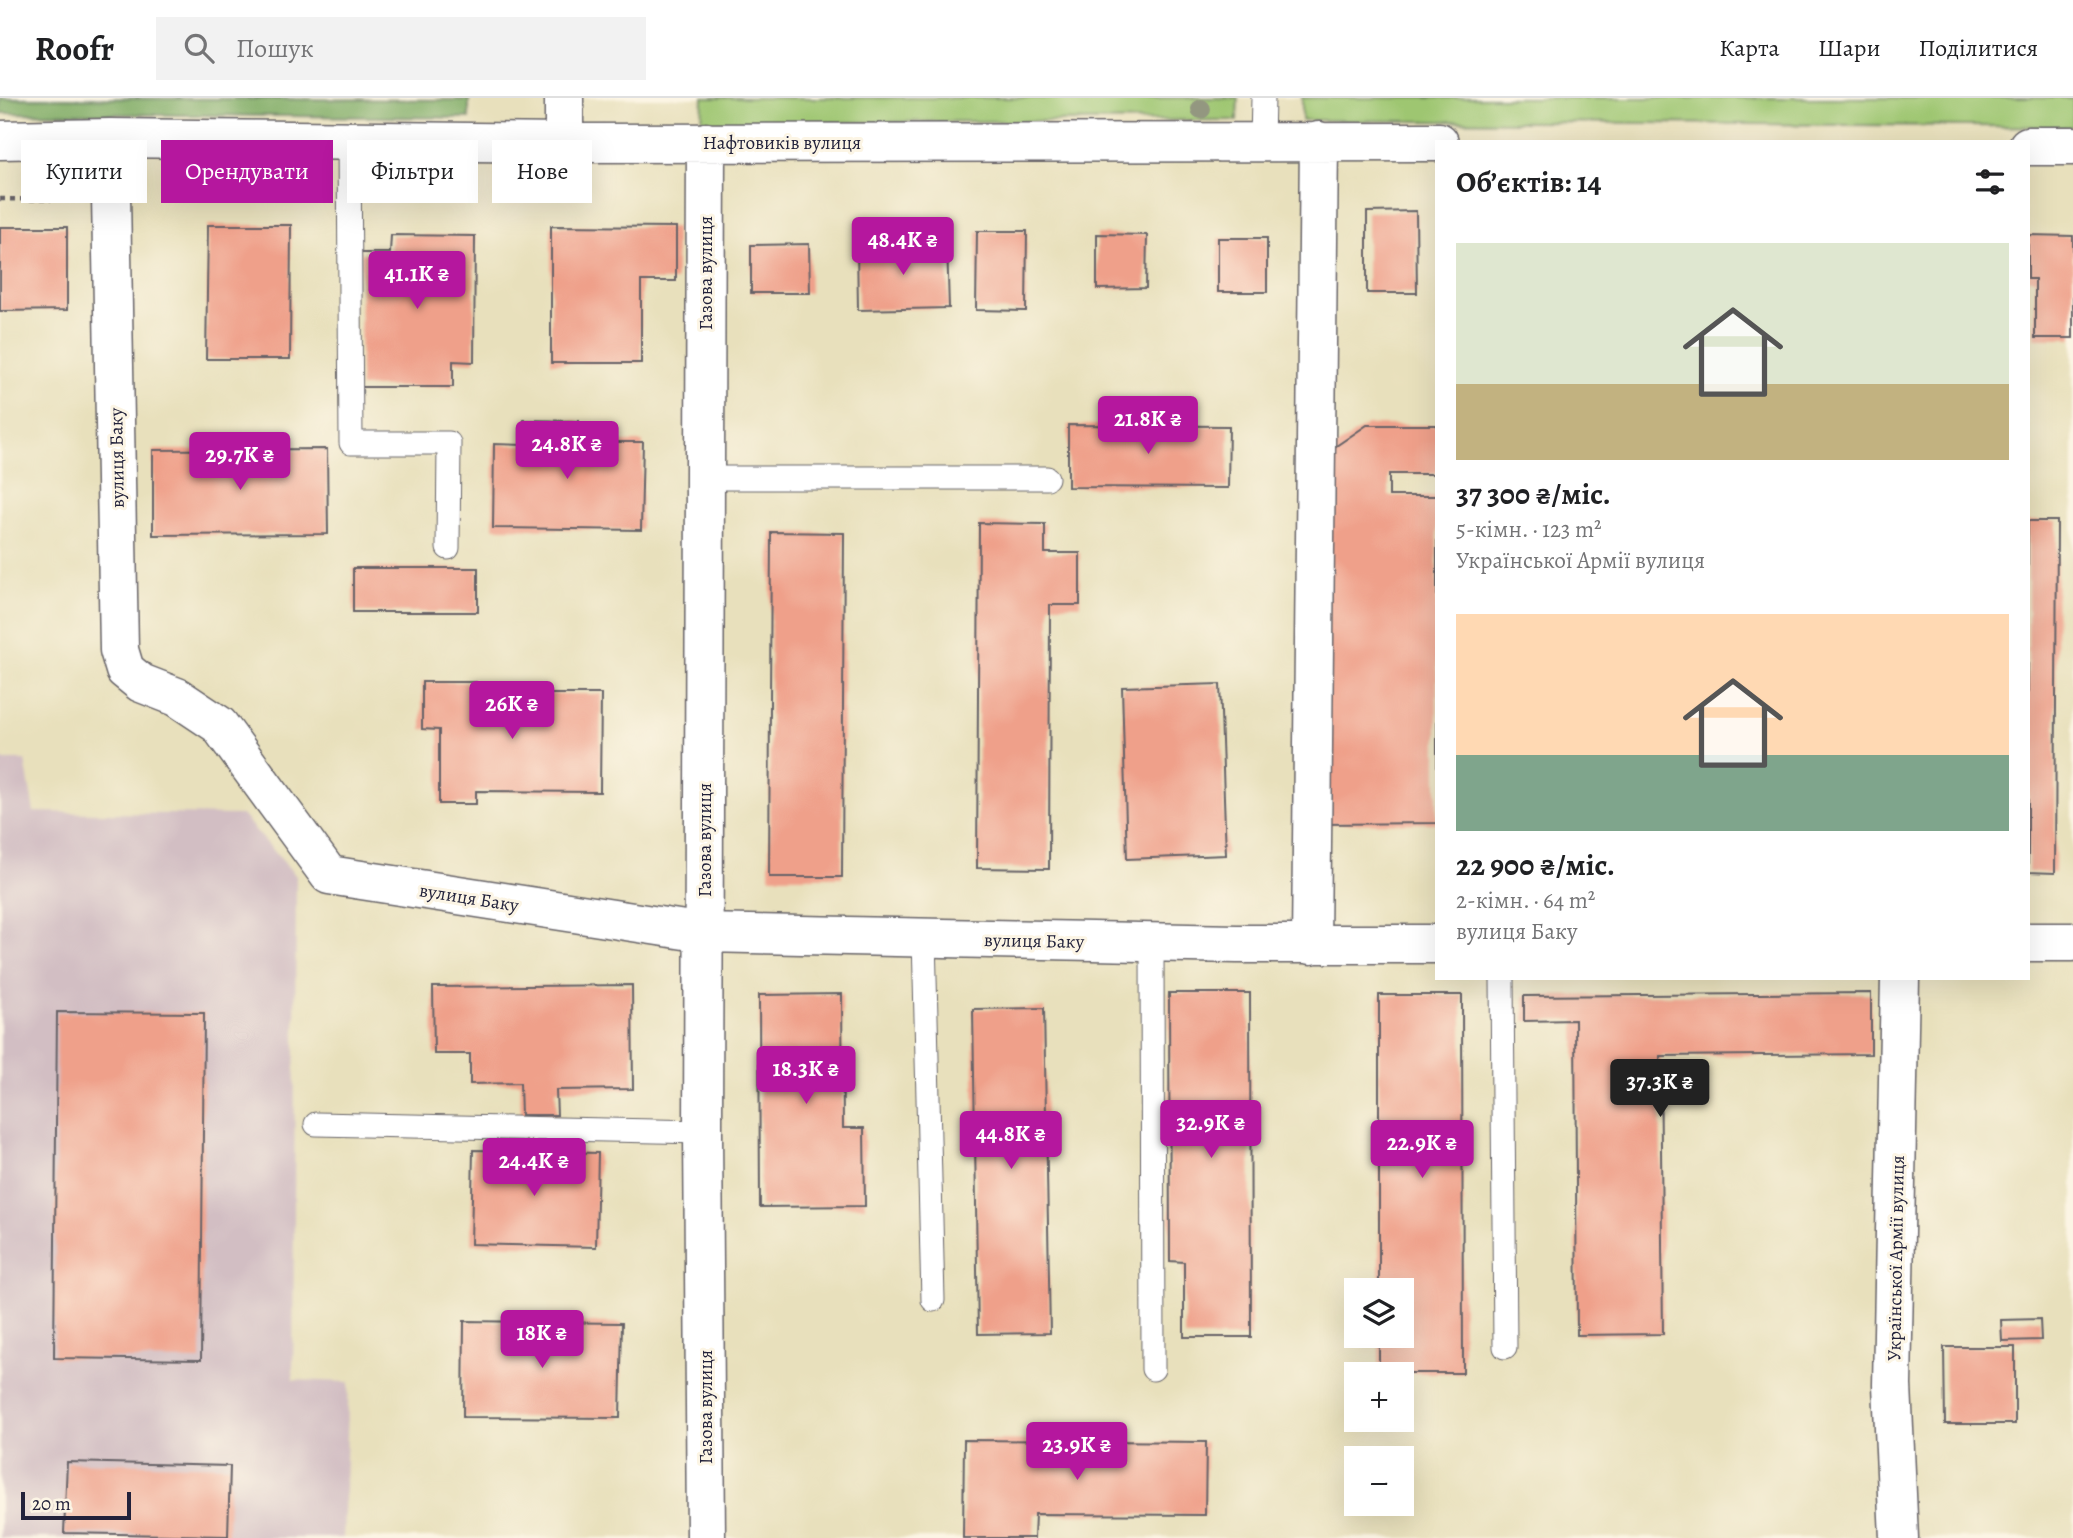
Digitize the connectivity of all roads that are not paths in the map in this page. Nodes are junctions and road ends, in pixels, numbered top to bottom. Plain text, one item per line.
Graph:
1 (564, 98) edge
2 (1263, 98) edge
3 (110, 138) junction
4 (0, 140) edge
5 (564, 140) edge
6 (347, 141) edge
7 (1262, 141) junction
8 (1319, 141) junction
9 (706, 142) junction
10 (1435, 142) edge
11 (592, 143) edge
12 (2030, 146) edge
13 (2073, 146) edge
14 (349, 203) edge
15 (705, 478) junction
16 (1047, 478) dead end
17 (448, 548) dead end
18 (704, 933) junction
19 (924, 937) junction
20 (1152, 942) junction
21 (2030, 942) edge
22 (2073, 942) edge
23 (1435, 944) edge
24 (1311, 945) junction
25 (1502, 980) edge
26 (1900, 980) edge
27 (316, 1124) dead end
28 (704, 1132) junction
29 (933, 1300) dead end
30 (1505, 1347) dead end
31 (1153, 1369) dead end
32 (706, 1538) edge
33 (1899, 1538) edge

1 - 5 street
2 - 7 lane
3 - 4 street, Нафтовиків вулиця
3 - 6 street, Нафтовиків вулиця
3 - 18 street, вулиця Баку
7 - 8 street, Нафтовиків вулиця
7 - 9 street, Нафтовиків вулиця
8 - 10 street, Нафтовиків вулиця
8 - 24 street
9 - 11 street, Нафтовиків вулиця
9 - 15 street, Газова вулиця
12 - 13 street
14 - 17 lane
15 - 16 lane
15 - 18 street, Газова вулиця
18 - 19 street, вулиця Баку
18 - 28 street, Газова вулиця
19 - 20 street, вулиця Баку
19 - 29 lane
20 - 24 street, вулиця Баку
20 - 31 lane
21 - 22 street
23 - 24 street, вулиця Баку
25 - 30 lane
26 - 33 street, Української Армії вулиця
27 - 28 lane
28 - 32 street, Газова вулиця

